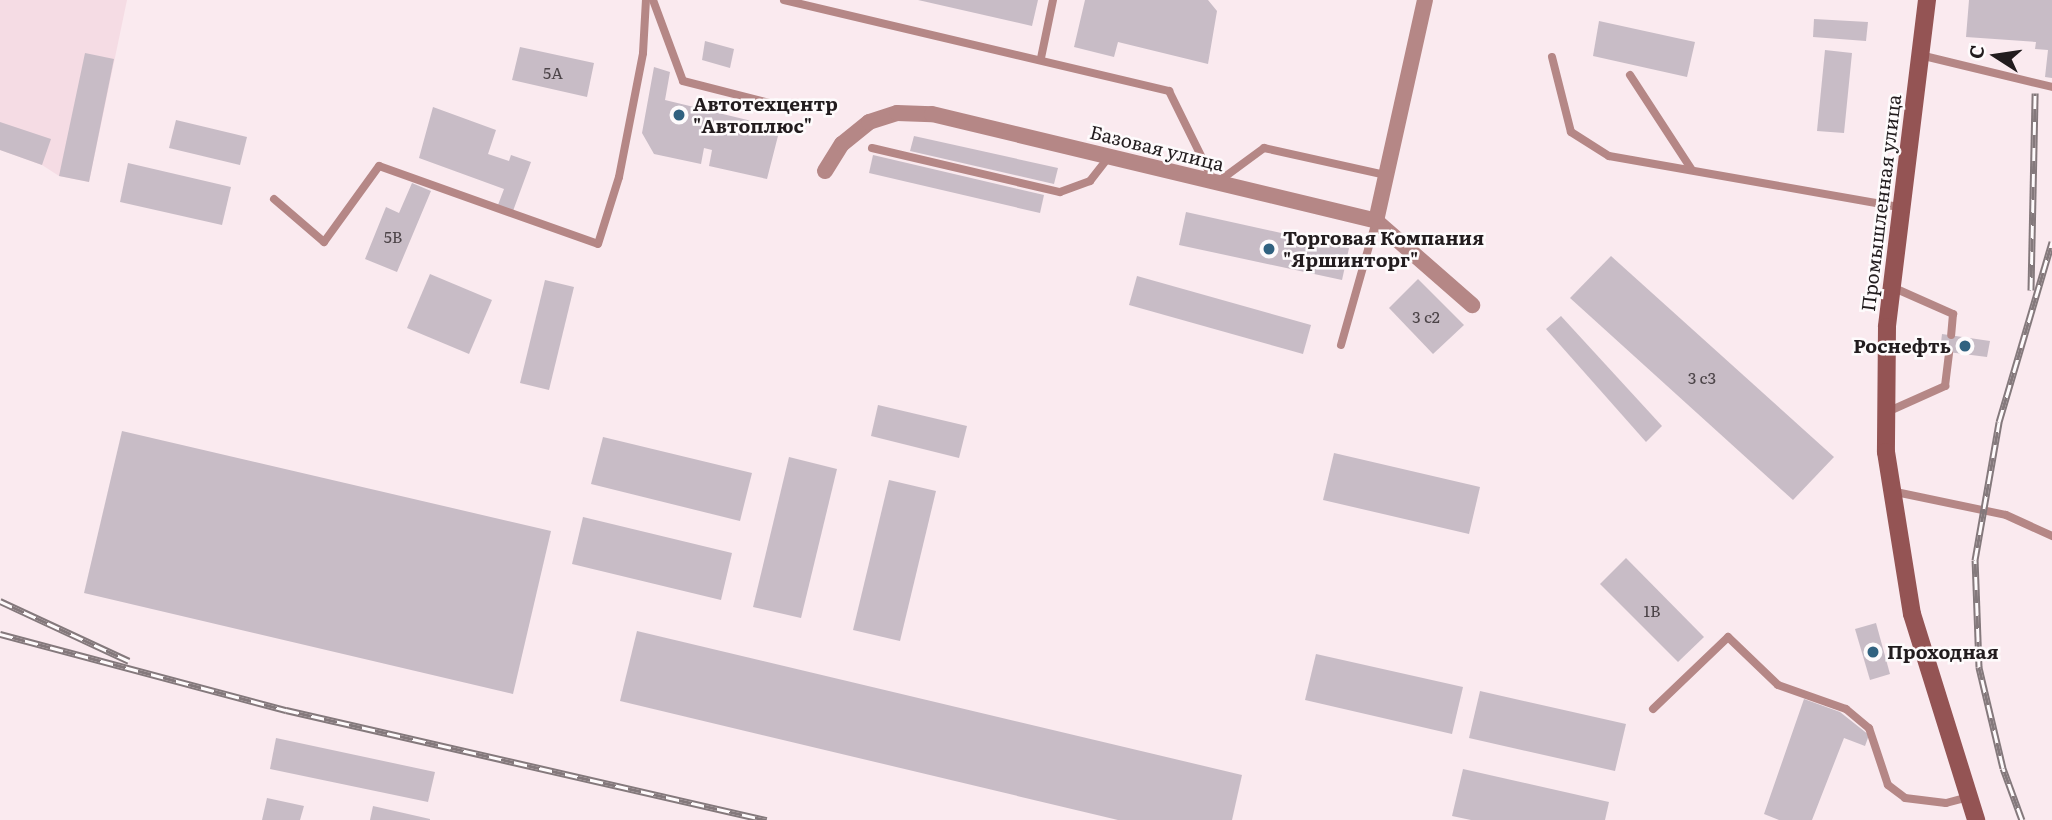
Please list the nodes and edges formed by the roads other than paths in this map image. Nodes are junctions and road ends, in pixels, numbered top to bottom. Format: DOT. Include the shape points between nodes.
graph roads {
  1 [pos="646,0"];
  2 [pos="653,0"];
  3 [pos="784,0"];
  4 [pos="1052,0"];
  5 [pos="1425,0"];
  6 [pos="1927,0"];
  7 [pos="1920,55"];
  8 [pos="1552,57"];
  9 [pos="1041,58"];
  10 [pos="1630,75"];
  11 [pos="2052,87"];
  12 [pos="773,104"];
  13 [pos="872,148"];
  14 [pos="1108,158"];
  15 [pos="825,170"];
  16 [pos="1692,170"];
  17 [pos="1386,175"];
  18 [pos="1215,184"];
  19 [pos="274,199"];
  20 [pos="1899,207"];
  21 [pos="1376,221"];
  22 [pos="1891,287"];
  23 [pos="1472,305"];
  24 [pos="1951,335"];
  25 [pos="1341,345"];
  26 [pos="1949,352"];
  27 [pos="1885,414"];
  28 [pos="1890,491"];
  29 [pos="2052,536"];
  30 [pos="1653,709"];
  31 [pos="1968,797"];
  32 [pos="1976,820"];
  1 -- 19 [label="lane" via="643,53 619,177 598,243 379,166 324,242"];
  2 -- 12 [label="lane" via="683,81"];
  3 -- 9 [label="lane"];
  4 -- 9 [label="lane"];
  5 -- 17 [label="street"];
  6 -- 7 [label="street, Промышленная улица"];
  7 -- 11 [label="lane"];
  7 -- 20 [label="street, Промышленная улица"];
  8 -- 16 [label="lane" via="1571,132 1609,156"];
  9 -- 18 [label="lane" via="1169,91"];
  10 -- 16 [label="lane"];
  13 -- 14 [label="lane" via="1060,192 1090,181"];
  14 -- 15 [label="street, Базовая улица" via="932,114 897,113 869,122 842,144"];
  14 -- 18 [label="street, Базовая улица"];
  16 -- 20 [label="lane"];
  17 -- 18 [label="lane" via="1264,148"];
  17 -- 21 [label="street"];
  18 -- 21 [label="street, Базовая улица"];
  20 -- 22 [label="street, Промышленная улица"];
  21 -- 23 [label="street, Базовая улица"];
  21 -- 25 [label="lane"];
  22 -- 24 [label="lane" via="1953,314"];
  22 -- 27 [label="street, Промышленная улица"];
  26 -- 27 [label="lane" via="1944,386"];
  27 -- 28 [label="street, Промышленная улица"];
  28 -- 29 [label="lane" via="2006,515"];
  28 -- 31 [label="street, Промышленная улица" via="1919,640"];
  30 -- 31 [label="lane" via="1728,637 1778,685 1846,709 1869,728 1888,785 1905,798 1946,803"];
  31 -- 32 [label="street, Промышленная улица"];
}
